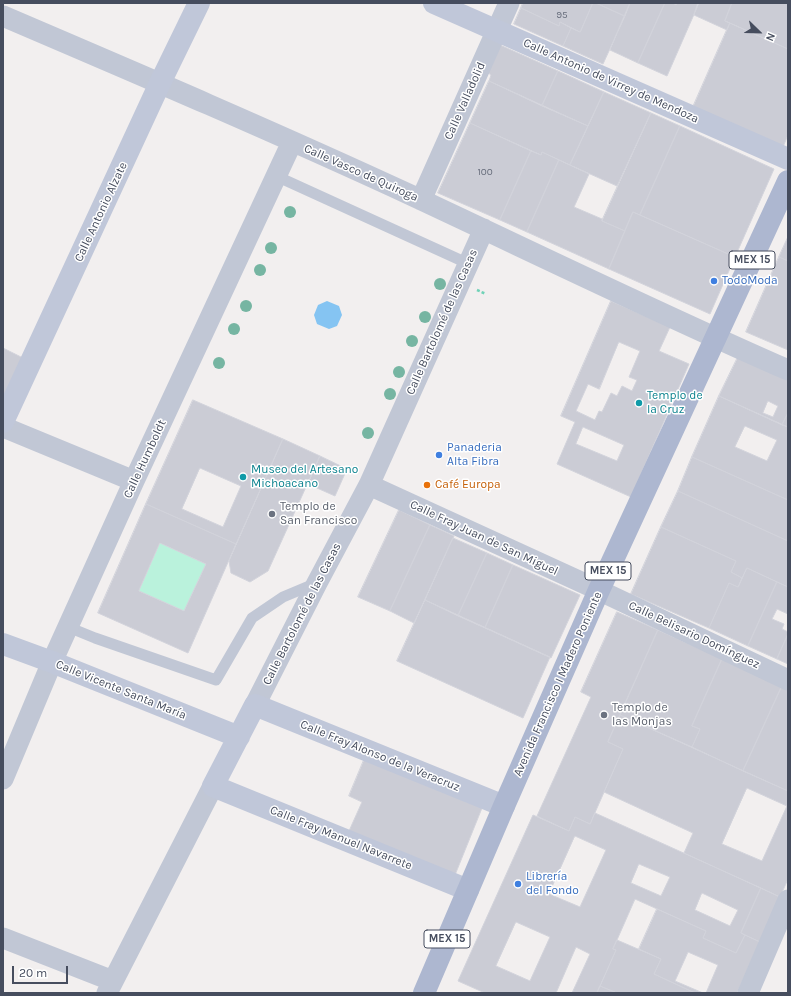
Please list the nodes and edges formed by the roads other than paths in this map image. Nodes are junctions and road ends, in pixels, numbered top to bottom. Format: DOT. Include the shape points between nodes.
graph roads {
  1 [pos="199,3"];
  2 [pos="434,3"];
  3 [pos="509,3"];
  4 [pos="3,16"];
  5 [pos="496,30"];
  6 [pos="160,83"];
  7 [pos="292,142"];
  8 [pos="788,159"];
  9 [pos="276,176"];
  10 [pos="788,181"];
  11 [pos="421,200"];
  12 [pos="484,229"];
  13 [pos="469,264"];
  14 [pos="716,338"];
  15 [pos="788,370"];
  16 [pos="3,422"];
  17 [pos="3,427"];
  18 [pos="134,481"];
  19 [pos="369,485"];
  20 [pos="317,583"];
  21 [pos="599,590"];
  22 [pos="68,627"];
  23 [pos="3,644"];
  24 [pos="52,662"];
  25 [pos="788,680"];
  26 [pos="255,705"];
  27 [pos="239,737"];
  28 [pos="3,779"];
  29 [pos="213,786"];
  30 [pos="504,806"];
  31 [pos="468,890"];
  32 [pos="788,900"];
  33 [pos="3,938"];
  34 [pos="110,987"];
  35 [pos="429,991"];
  36 [pos="748,993"];
  1 -- 6 [label="street, Calle Antonio Alzate"];
  2 -- 5 [label="street, Calle Antonio de Virrey de Mendoza"];
  3 -- 5 [label="street, Calle Valladolid"];
  4 -- 6 [label="street, Calle Vasco de Quiroga"];
  5 -- 8 [label="street, Calle Antonio de Virrey de Mendoza"];
  5 -- 11 [label="street, Calle Valladolid"];
  6 -- 7 [label="street, Calle Vasco de Quiroga"];
  6 -- 16 [label="street, Calle Antonio Alzate"];
  7 -- 9 [label="street, Calle Humboldt"];
  7 -- 11 [label="street, Calle Vasco de Quiroga"];
  9 -- 13 [label="lane"];
  9 -- 18 [label="street, Calle Humboldt"];
  10 -- 14 [label="main road, Avenida Francisco I Madero Poniente / MEX 15"];
  11 -- 12 [label="street, Calle Vasco de Quiroga"];
  12 -- 13 [label="street, Calle Bartolomé de las Casas"];
  12 -- 14 [label="street, Calle Vasco de Quiroga"];
  13 -- 19 [label="street, Calle Bartolomé de las Casas"];
  14 -- 15 [label="street, Calle Vasco de Quiroga"];
  14 -- 21 [label="main road, Avenida Francisco I Madero Poniente / MEX 15"];
  17 -- 18 [label="street"];
  18 -- 22 [label="street, Calle Humboldt"];
  19 -- 20 [label="street, Calle Bartolomé de las Casas"];
  19 -- 21 [label="street, Calle Fray Juan de San Miguel"];
  20 -- 22 [label="lane" via="283,597 252,618 216,680"];
  20 -- 26 [label="street, Calle Bartolomé de las Casas"];
  21 -- 25 [label="street, Calle Belisario Domínguez"];
  21 -- 30 [label="main road, Avenida Francisco I Madero Poniente / MEX 15"];
  22 -- 24 [label="street, Calle Humboldt"];
  23 -- 24 [label="street, Calle Vicente Santa María"];
  24 -- 27 [label="street, Calle Vicente Santa María"];
  24 -- 28 [label="street, Calle Humboldt"];
  26 -- 27 [label="street, Calle Bartolomé de las Casas"];
  26 -- 30 [label="street, Calle Fray Alonso de la Veracruz"];
  27 -- 29 [label="street, Calle Bartolomé de las Casas"];
  29 -- 31 [label="street, Calle Fray Manuel Navarrete"];
  29 -- 34 [label="street, Calle Bartolomé de las Casas"];
  30 -- 31 [label="main road, Avenida Francisco I Madero Poniente / MEX 15"];
  31 -- 35 [label="main road, Avenida Francisco I Madero Poniente / MEX 15"];
  32 -- 36 [label="street"];
  33 -- 34 [label="street"];
}
